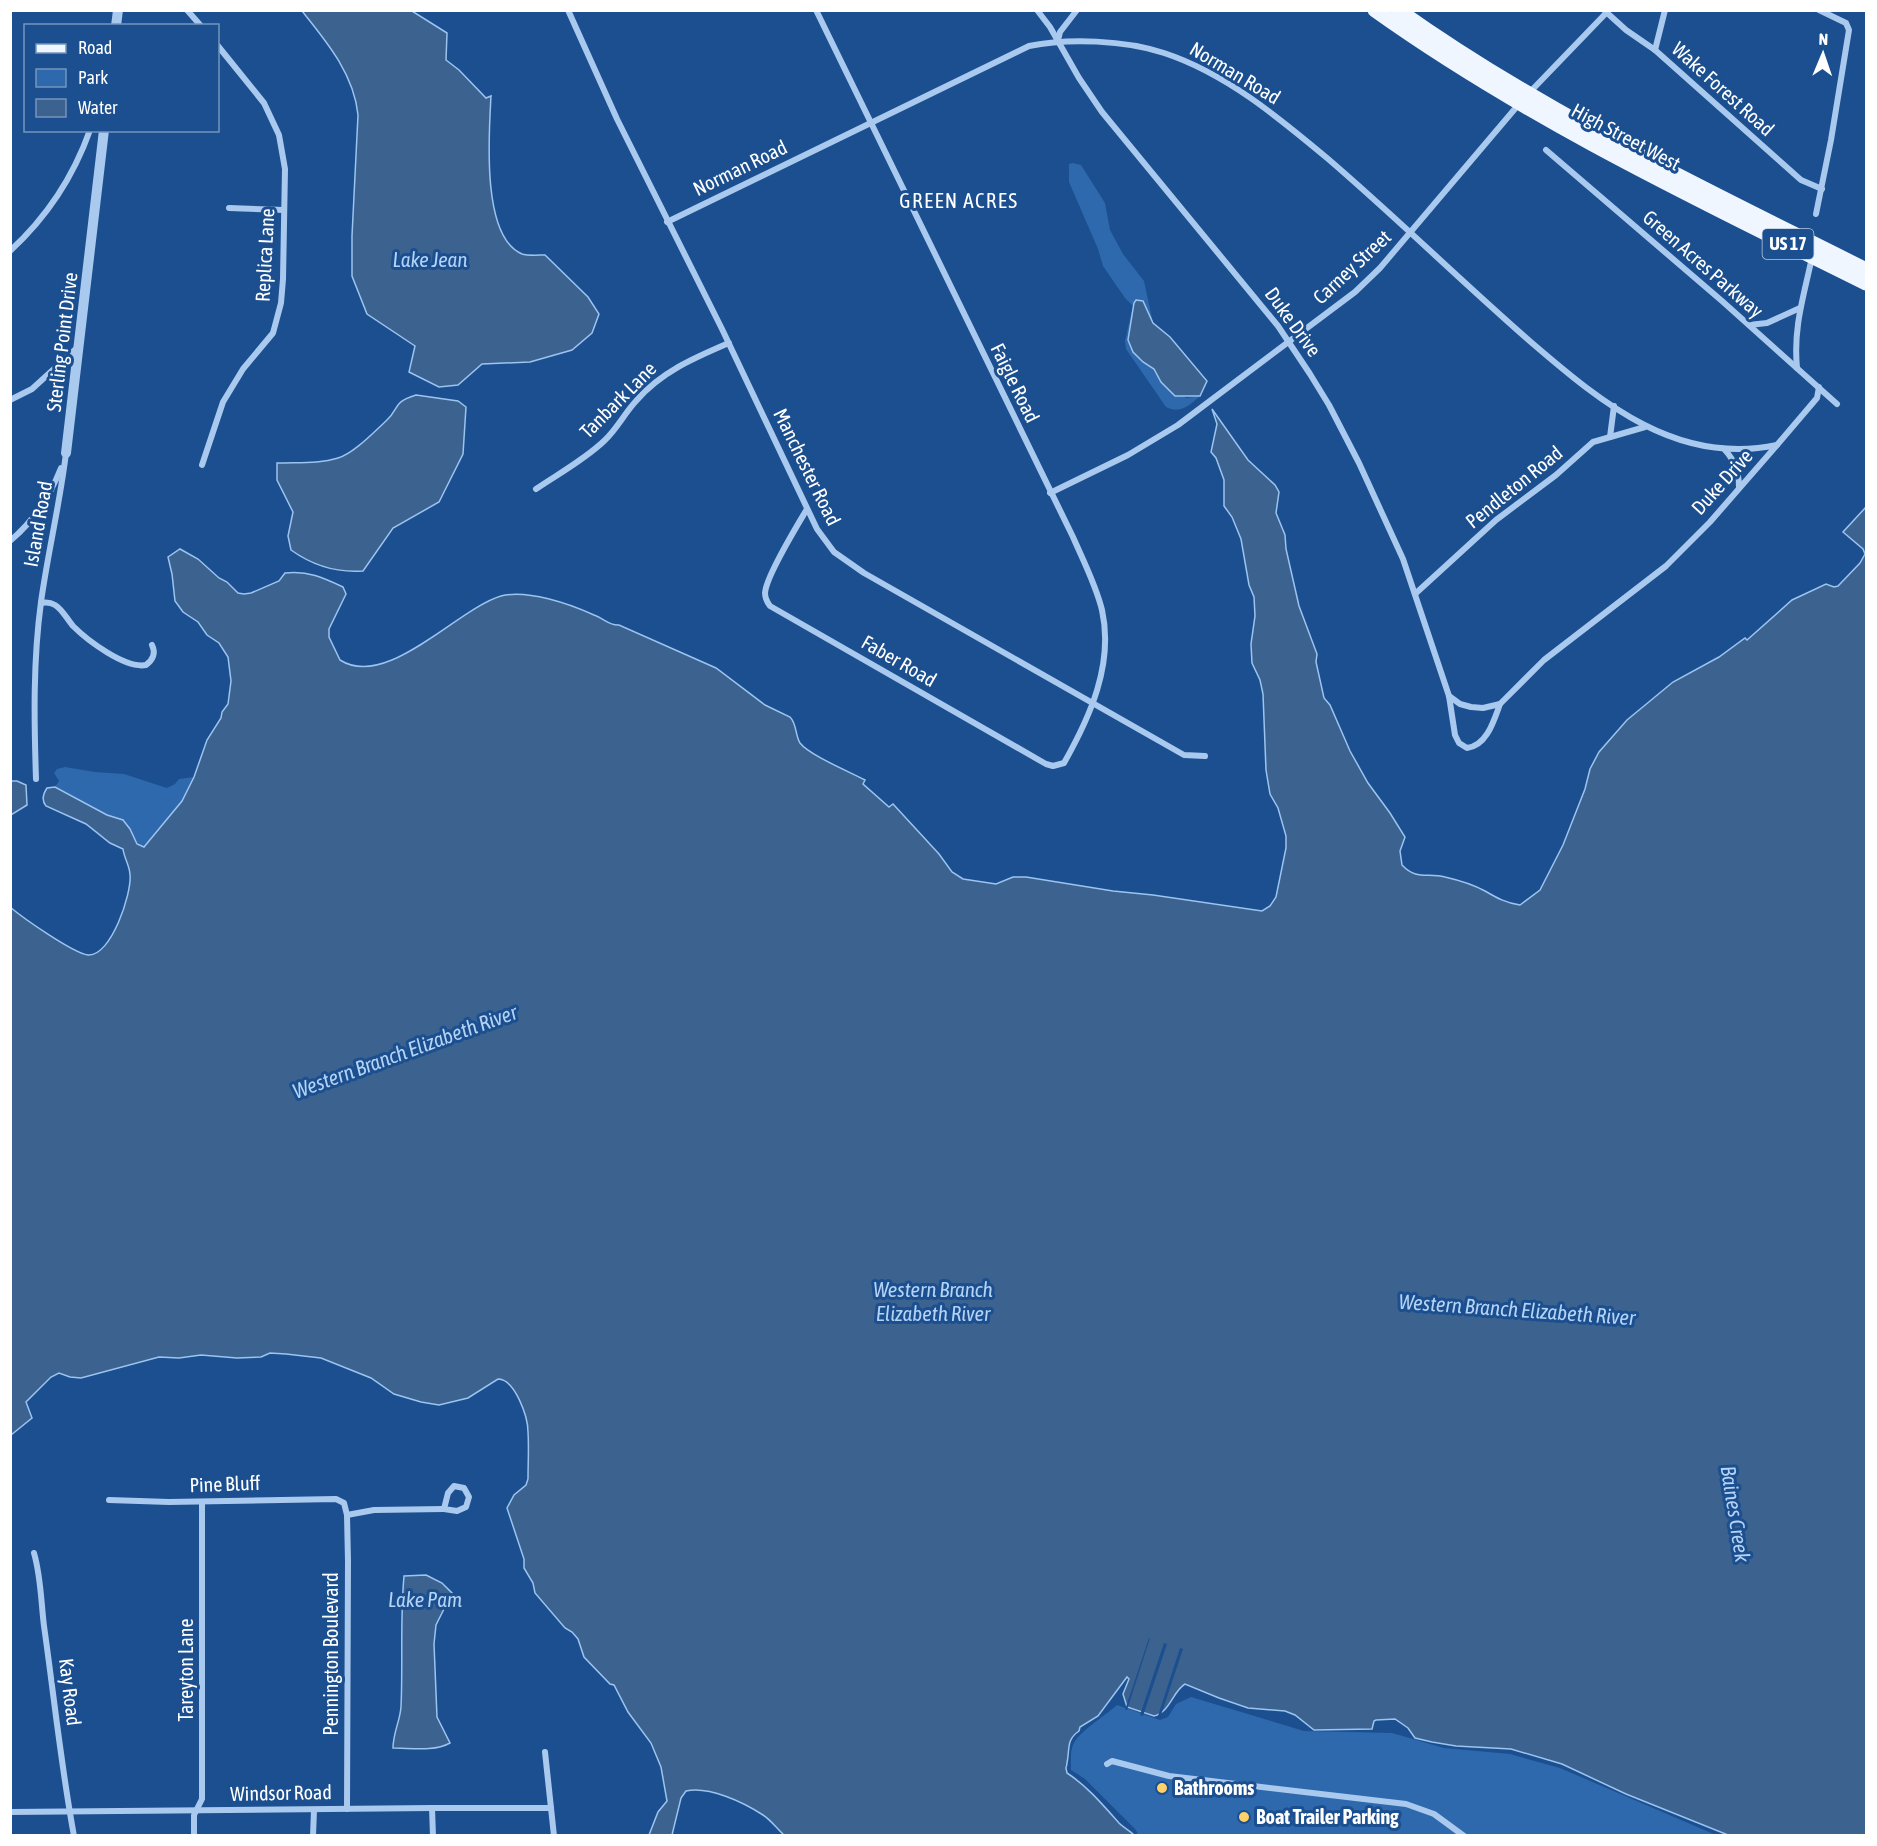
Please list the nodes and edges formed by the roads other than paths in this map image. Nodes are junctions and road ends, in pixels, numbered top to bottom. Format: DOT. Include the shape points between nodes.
graph roads {
  1 [pos="186,10"];
  2 [pos="568,10"];
  3 [pos="816,10"];
  4 [pos="1037,10"];
  5 [pos="1077,10"];
  6 [pos="1375,10"];
  7 [pos="1398,10"];
  8 [pos="1665,10"];
  9 [pos="1819,10"];
  10 [pos="1607,11"];
  11 [pos="199,24"];
  12 [pos="1058,41"];
  13 [pos="219,46"];
  14 [pos="1655,50"];
  15 [pos="1524,98"];
  16 [pos="870,124"];
  17 [pos="89,132"];
  18 [pos="104,132"];
  19 [pos="1546,150"];
  20 [pos="1821,189"];
  21 [pos="229,208"];
  22 [pos="284,210"];
  23 [pos="1816,214"];
  24 [pos="668,222"];
  25 [pos="1411,233"];
  26 [pos="10,252"];
  27 [pos="1812,256"];
  28 [pos="1866,270"];
  29 [pos="1866,283"];
  30 [pos="1800,308"];
  31 [pos="1749,325"];
  32 [pos="1289,341"];
  33 [pos="729,343"];
  34 [pos="80,346"];
  35 [pos="1797,369"];
  36 [pos="1819,387"];
  37 [pos="10,400"];
  38 [pos="1836,404"];
  39 [pos="1614,406"];
  40 [pos="1645,427"];
  41 [pos="1610,437"];
  42 [pos="1777,445"];
  43 [pos="1725,450"];
  44 [pos="66,453"];
  45 [pos="202,465"];
  46 [pos="1739,488"];
  47 [pos="536,489"];
  48 [pos="1050,493"];
  49 [pos="807,509"];
  50 [pos="10,541"];
  51 [pos="1415,594"];
  52 [pos="41,603"];
  53 [pos="152,645"];
  54 [pos="1449,696"];
  55 [pos="1093,704"];
  56 [pos="1500,704"];
  57 [pos="1205,756"];
  58 [pos="1046,764"];
  59 [pos="36,779"];
  60 [pos="109,1500"];
  61 [pos="342,1501"];
  62 [pos="202,1502"];
  63 [pos="444,1509"];
  64 [pos="347,1515"];
  65 [pos="34,1553"];
  66 [pos="544,1752"];
  67 [pos="1107,1764"];
  68 [pos="432,1808"];
  69 [pos="347,1809"];
  70 [pos="551,1809"];
  71 [pos="314,1810"];
  72 [pos="69,1811"];
  73 [pos="196,1811"];
  74 [pos="10,1812"];
  75 [pos="74,1836"];
  76 [pos="194,1836"];
  77 [pos="314,1836"];
  78 [pos="432,1836"];
  79 [pos="554,1836"];
  80 [pos="1464,1836"];
  1 -- 11 [label="street"];
  2 -- 24 [label="street, Manchester Road"];
  3 -- 16 [label="street, Faigle Road"];
  4 -- 12 [label="street, Duke Drive"];
  5 -- 12 [label="street"];
  6 -- 15 [label="main road, High Street West / US 17"];
  7 -- 15 [label="main road, High Street West / US 17"];
  8 -- 14 [label="street"];
  9 -- 20 [label="street" via="1846,22 1849,30"];
  10 -- 14 [label="street, Wake Forest Road"];
  10 -- 15 [label="street, Carney Street"];
  12 -- 16 [label="street, Norman Road" via="1014,51"];
  12 -- 25 [label="street, Norman Road" via="1146,47 1206,71 1282,120"];
  12 -- 32 [label="street, Duke Drive" via="1120,136"];
  13 -- 22 [label="street, Replica Lane" via="272,118 283,152"];
  14 -- 20 [label="street, Wake Forest Road" via="1801,180"];
  15 -- 25 [label="street, Carney Street"];
  15 -- 27 [label="main road, High Street West / US 17" via="1607,152"];
  15 -- 28 [label="main road, High Street West / US 17"];
  16 -- 24 [label="street, Norman Road"];
  16 -- 48 [label="street, Faigle Road"];
  17 -- 26 [label="street" via="72,175 42,219"];
  18 -- 34 [label="street, Sterling Point Drive"];
  19 -- 31 [label="street, Green Acres Parkway"];
  20 -- 23 [label="street"];
  21 -- 22 [label="street"];
  22 -- 45 [label="street, Replica Lane" via="278,320 273,333 223,402"];
  24 -- 33 [label="street, Manchester Road"];
  25 -- 32 [label="street, Carney Street" via="1355,292"];
  25 -- 39 [label="street, Norman Road" via="1555,364"];
  27 -- 29 [label="main road, High Street West / US 17"];
  27 -- 30 [label="street"];
  30 -- 31 [label="street" via="1767,323"];
  30 -- 35 [label="street" via="1795,345"];
  31 -- 35 [label="street, Green Acres Parkway"];
  32 -- 48 [label="street, Carney Street" via="1156,439"];
  32 -- 51 [label="street, Duke Drive" via="1359,463"];
  33 -- 47 [label="street, Tanbark Lane" via="659,379 605,441"];
  33 -- 49 [label="street, Manchester Road"];
  34 -- 37 [label="street" via="32,389"];
  34 -- 44 [label="street, Sterling Point Drive"];
  35 -- 36 [label="street, Green Acres Parkway"];
  36 -- 38 [label="street, Green Acres Parkway"];
  36 -- 42 [label="street, Duke Drive" via="1817,398"];
  39 -- 40 [label="street, Norman Road"];
  39 -- 41 [label="street"];
  40 -- 41 [label="street, Pendleton Road"];
  40 -- 43 [label="street, Norman Road" via="1689,443"];
  41 -- 51 [label="street, Pendleton Road" via="1593,442 1497,520"];
  42 -- 43 [label="street, Norman Road"];
  42 -- 46 [label="street, Duke Drive"];
  43 -- 46 [label="street" via="1738,471"];
  44 -- 50 [label="street, Sterling Point Drive" via="48,498"];
  44 -- 52 [label="street, Island Road"];
  46 -- 56 [label="street, Duke Drive" via="1665,566 1544,660"];
  48 -- 55 [label="street, Faigle Road" via="1091,581 1104,622 1103,660"];
  49 -- 55 [label="street, Manchester Road" via="825,542 843,560"];
  49 -- 58 [label="street, Faber Road" via="765,590 772,607"];
  51 -- 54 [label="street, Duke Drive"];
  52 -- 53 [label="street" via="57,606 80,632 136,665 152,660"];
  52 -- 59 [label="street, Island Road" via="33,699"];
  54 -- 56 [label="street" via="1471,707"];
  54 -- 56 [label="street, Duke Drive" via="1455,735 1467,748 1479,744"];
  55 -- 57 [label="street, Manchester Road" via="1184,755"];
  55 -- 58 [label="street, Faigle Road" via="1064,763"];
  60 -- 62 [label="street, Pine Bluff"];
  61 -- 62 [label="street, Pine Bluff"];
  61 -- 64 [label="street, Pennington Boulevard"];
  62 -- 73 [label="street, Tareyton Lane" via="202,1791"];
  63 -- 63 [label="street" via="462,1510 468,1502 467,1492 459,1486 450,1489"];
  63 -- 64 [label="street" via="374,1510"];
  64 -- 69 [label="street, Pennington Boulevard"];
  65 -- 72 [label="street, Kay Road"];
  66 -- 70 [label="street"];
  67 -- 80 [label="street" via="1112,1761 1169,1776 1406,1804 1434,1814"];
  68 -- 69 [label="street, Windsor Road"];
  68 -- 70 [label="street, Windsor Road"];
  68 -- 78 [label="street"];
  69 -- 71 [label="street, Windsor Road"];
  70 -- 79 [label="street"];
  71 -- 73 [label="street, Windsor Road"];
  71 -- 77 [label="street"];
  72 -- 73 [label="street, Windsor Road"];
  72 -- 74 [label="street, Windsor Road"];
  72 -- 75 [label="street, Kay Road"];
  73 -- 76 [label="street, Tareyton Lane"];
}
